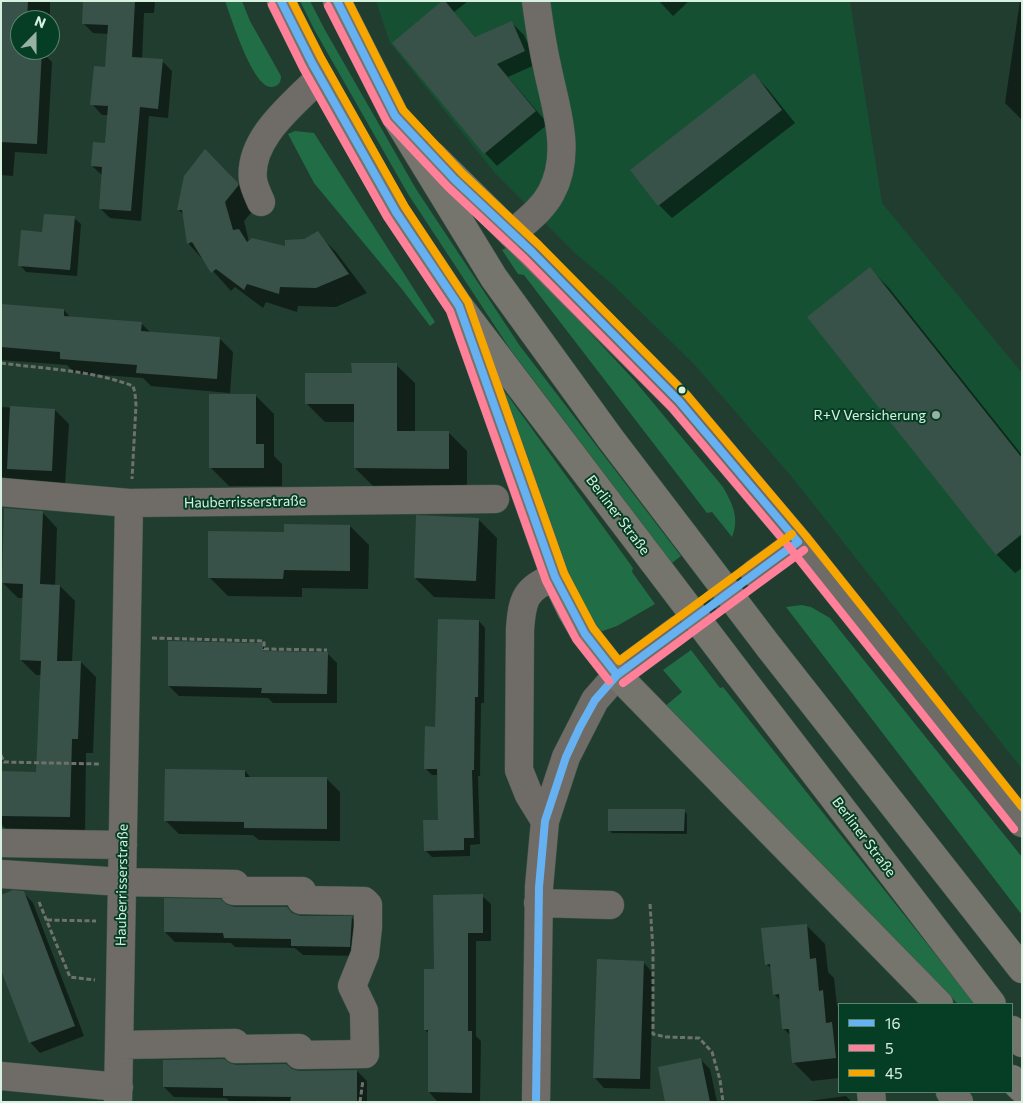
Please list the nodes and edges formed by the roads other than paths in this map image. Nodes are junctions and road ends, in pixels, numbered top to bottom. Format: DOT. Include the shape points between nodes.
graph roads {
  1 [pos="281,1"];
  2 [pos="337,1"];
  3 [pos="536,1"];
  4 [pos="320,77"];
  5 [pos="395,116"];
  6 [pos="261,202"];
  7 [pos="512,234"];
  8 [pos="459,306"];
  9 [pos="1,492"];
  10 [pos="495,499"];
  11 [pos="129,503"];
  12 [pos="798,542"];
  13 [pos="755,573"];
  14 [pos="555,577"];
  15 [pos="679,630"];
  16 [pos="617,675"];
  17 [pos="545,821"];
  18 [pos="1022,823"];
  19 [pos="1,843"];
  20 [pos="123,845"];
  21 [pos="1,874"];
  22 [pos="122,882"];
  23 [pos="538,904"];
  24 [pos="610,905"];
  25 [pos="1022,969"];
  26 [pos="938,1003"];
  27 [pos="991,1003"];
  28 [pos="1013,1031"];
  29 [pos="1022,1043"];
  30 [pos="119,1045"];
  31 [pos="1,1076"];
  32 [pos="1013,1080"];
  33 [pos="1022,1089"];
  34 [pos="119,1094"];
  35 [pos="536,1102"];
  1 -- 4 [label="main road, Berliner Straße"];
  2 -- 5 [label="main road"];
  3 -- 7 [label="street" via="562,138 561,165 543,207"];
  4 -- 6 [label="street" via="261,141 254,157 253,181"];
  4 -- 8 [label="main road, Berliner Straße" via="396,212"];
  5 -- 7 [label="main road"];
  5 -- 25 [label="main road, bridge" via="494,278 610,438"];
  7 -- 12 [label="street" via="678,400"];
  8 -- 14 [label="main road"];
  8 -- 27 [label="main road, Berliner Straße, bridge"];
  9 -- 11 [label="street"];
  10 -- 11 [label="street, Hauberrisserstraße"];
  11 -- 20 [label="street, Hauberrisserstraße"];
  12 -- 13 [label="street"];
  12 -- 18 [label="street"];
  14 -- 16 [label="main road" via="585,634"];
  14 -- 17 [label="street" via="542,581 525,598 520,630 519,770"];
  15 -- 16 [label="street"];
  16 -- 17 [label="street" via="595,700 580,727"];
  16 -- 26 [label="main road"];
  17 -- 23 [label="street"];
  19 -- 20 [label="street"];
  20 -- 22 [label="street, Hauberrisserstraße"];
  21 -- 22 [label="street"];
  22 -- 30 [label="street, Hauberrisserstraße"];
  22 -- 30 [label="street" via="235,884 234,891 302,892 301,900 364,901 368,905 365,954 352,986 364,1011 366,1054 299,1055 299,1048 236,1049 235,1043"];
  23 -- 24 [label="street"];
  23 -- 35 [label="street"];
  28 -- 29 [label="main road"];
  30 -- 34 [label="street, Hauberrisserstraße"];
  31 -- 34 [label="street"];
  32 -- 33 [label="main road"];
}
